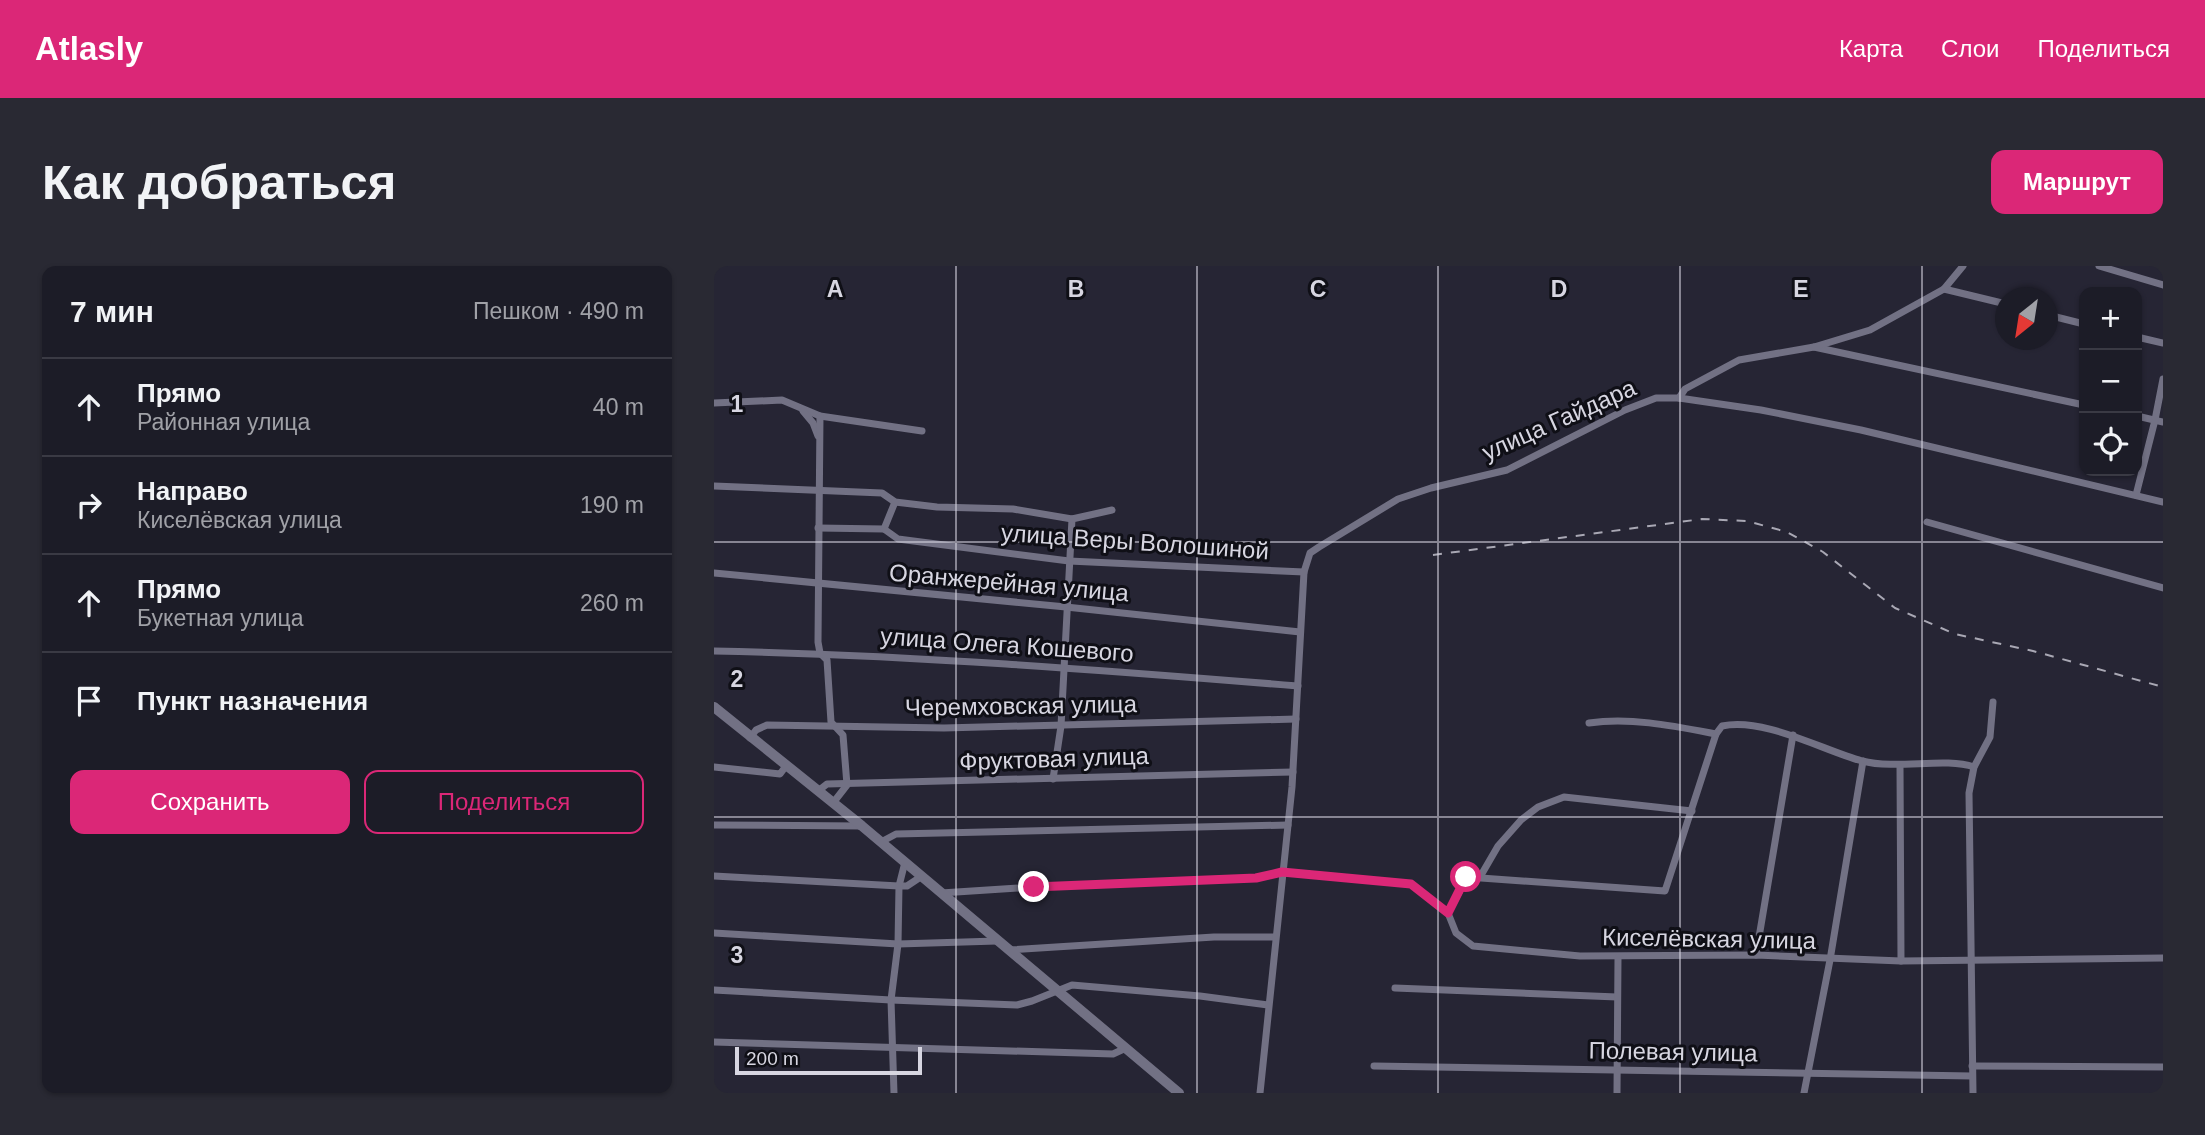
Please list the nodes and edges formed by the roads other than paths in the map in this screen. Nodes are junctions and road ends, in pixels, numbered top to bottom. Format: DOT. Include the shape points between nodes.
graph roads {
  1 [pos="1963,266"];
  2 [pos="2099,266"];
  3 [pos="2163,285"];
  4 [pos="1944,289"];
  5 [pos="1995,301"];
  6 [pos="2058,318"];
  7 [pos="2079,323"];
  8 [pos="2142,338"];
  9 [pos="2163,343"];
  10 [pos="1814,347"];
  11 [pos="2163,379"];
  12 [pos="1679,398"];
  13 [pos="714,403"];
  14 [pos="794,404"];
  15 [pos="2079,404"];
  16 [pos="820,416"];
  17 [pos="2159,421"];
  18 [pos="922,431"];
  19 [pos="819,440"];
  20 [pos="714,486"];
  21 [pos="818,489"];
  22 [pos="2136,495"];
  23 [pos="895,502"];
  24 [pos="2163,502"];
  25 [pos="1112,510"];
  26 [pos="1072,519"];
  27 [pos="1927,522"];
  28 [pos="818,528"];
  29 [pos="884,529"];
  30 [pos="1069,561"];
  31 [pos="1304,572"];
  32 [pos="714,573"];
  33 [pos="817,584"];
  34 [pos="2163,588"];
  35 [pos="1066,607"];
  36 [pos="1300,632"];
  37 [pos="714,651"];
  38 [pos="820,653"];
  39 [pos="1065,667"];
  40 [pos="1298,686"];
  41 [pos="1993,702"];
  42 [pos="714,707"];
  43 [pos="1296,719"];
  44 [pos="1589,723"];
  45 [pos="1061,726"];
  46 [pos="835,727"];
  47 [pos="1716,734"];
  48 [pos="1793,735"];
  49 [pos="750,738"];
  50 [pos="1863,761"];
  51 [pos="786,766"];
  52 [pos="1900,766"];
  53 [pos="714,767"];
  54 [pos="1974,767"];
  55 [pos="1293,772"];
  56 [pos="1053,779"];
  57 [pos="847,785"];
  58 [pos="818,791"];
  59 [pos="833,803"];
  60 [pos="1692,811"];
  61 [pos="714,825"];
  62 [pos="1288,825"];
  63 [pos="862,826"];
  64 [pos="881,842"];
  65 [pos="905,862"];
  66 [pos="1282,872"];
  67 [pos="714,876"];
  68 [pos="922,876"];
  69 [pos="1479,877"];
  70 [pos="899,886"];
  71 [pos="941,893"];
  72 [pos="1448,913"];
  73 [pos="714,933"];
  74 [pos="1275,937"];
  75 [pos="997,941"];
  76 [pos="898,944"];
  77 [pos="1008,950"];
  78 [pos="1756,955"];
  79 [pos="1618,958"];
  80 [pos="2163,958"];
  81 [pos="1830,960"];
  82 [pos="1970,960"];
  83 [pos="1901,961"];
  84 [pos="1395,988"];
  85 [pos="714,990"];
  86 [pos="1055,990"];
  87 [pos="1617,997"];
  88 [pos="891,1000"];
  89 [pos="1268,1004"];
  90 [pos="714,1042"];
  91 [pos="1126,1048"];
  92 [pos="892,1049"];
  93 [pos="1374,1066"];
  94 [pos="1972,1066"];
  95 [pos="2163,1067"];
  96 [pos="1617,1070"];
  97 [pos="1807,1073"];
  98 [pos="1972,1076"];
  99 [pos="894,1093"];
  100 [pos="1179,1093"];
  101 [pos="1260,1093"];
  102 [pos="1617,1093"];
  103 [pos="1804,1093"];
  104 [pos="1973,1093"];
  1 -- 4 [label="street"];
  2 -- 3 [label="street"];
  4 -- 5 [label="street"];
  4 -- 10 [label="street" via="1870,330"];
  6 -- 7 [label="street"];
  8 -- 9 [label="street"];
  10 -- 12 [label="street" via="1739,360 1685,389"];
  10 -- 15 [label="street"];
  11 -- 17 [label="street"];
  12 -- 22 [label="street, улица Гайдара" via="1848,427"];
  12 -- 31 [label="street, улица Гайдара" via="1656,398 1636,405 1507,470 1398,499 1310,553"];
  13 -- 14 [label="street" via="782,400"];
  14 -- 16 [label="street"];
  14 -- 19 [label="street" via="813,423"];
  16 -- 18 [label="street"];
  16 -- 19 [label="street"];
  17 -- 22 [label="street"];
  19 -- 21 [label="street"];
  20 -- 21 [label="street, улица Веры Волошиной"];
  21 -- 23 [label="street, улица Веры Волошиной" via="882,493"];
  21 -- 28 [label="street"];
  22 -- 24 [label="street, улица Гайдара"];
  23 -- 26 [label="street, улица Веры Волошиной" via="1013,509"];
  23 -- 29 [label="street"];
  25 -- 26 [label="street"];
  26 -- 30 [label="street"];
  27 -- 34 [label="street"];
  28 -- 29 [label="street"];
  28 -- 33 [label="street"];
  29 -- 30 [label="street, улица Веры Волошиной" via="898,539"];
  30 -- 31 [label="street, улица Веры Волошиной"];
  30 -- 35 [label="street"];
  31 -- 36 [label="street"];
  32 -- 33 [label="street, Оранжерейная улица"];
  33 -- 35 [label="street, Оранжерейная улица"];
  33 -- 38 [label="street"];
  35 -- 36 [label="street, Оранжерейная улица"];
  35 -- 39 [label="street"];
  36 -- 40 [label="street"];
  37 -- 38 [label="street, улица Олега Кошевого"];
  38 -- 39 [label="street, улица Олега Кошевого"];
  38 -- 46 [label="street" via="827,660"];
  39 -- 40 [label="street, улица Олега Кошевого"];
  39 -- 45 [label="street"];
  40 -- 43 [label="street"];
  41 -- 54 [label="street" via="1990,737"];
  42 -- 49 [label="main road"];
  43 -- 45 [label="street, Черемховская улица"];
  43 -- 55 [label="street"];
  44 -- 47 [label="street" via="1628,722"];
  45 -- 46 [label="street, Черемховская улица"];
  45 -- 56 [label="street"];
  46 -- 49 [label="street, Черемховская улица" via="767,725"];
  46 -- 57 [label="street" via="843,736"];
  47 -- 48 [label="street" via="1735,723"];
  47 -- 60 [label="street"];
  48 -- 50 [label="street"];
  48 -- 78 [label="street"];
  49 -- 51 [label="main road"];
  50 -- 52 [label="street"];
  50 -- 81 [label="street"];
  51 -- 53 [label="street" via="780,774"];
  51 -- 58 [label="main road"];
  52 -- 54 [label="street"];
  52 -- 83 [label="street"];
  54 -- 82 [label="street" via="1969,793"];
  55 -- 56 [label="street, Фруктовая улица"];
  55 -- 62 [label="street"];
  56 -- 57 [label="street, Фруктовая улица"];
  57 -- 58 [label="street, Фруктовая улица" via="827,784"];
  57 -- 59 [label="street"];
  58 -- 59 [label="main road"];
  59 -- 63 [label="main road"];
  60 -- 69 [label="street" via="1564,797 1521,820"];
  60 -- 69 [label="street" via="1665,891"];
  61 -- 63 [label="street"];
  62 -- 64 [label="street" via="897,834"];
  62 -- 66 [label="street"];
  63 -- 64 [label="main road"];
  64 -- 65 [label="main road"];
  65 -- 68 [label="main road"];
  65 -- 70 [label="street"];
  66 -- 71 [label="street, Киселёвская улица" via="1256,878"];
  66 -- 72 [label="street, Киселёвская улица" via="1411,884"];
  66 -- 74 [label="street"];
  67 -- 70 [label="street"];
  68 -- 70 [label="street"];
  68 -- 71 [label="main road"];
  69 -- 72 [label="street" via="1466,877"];
  70 -- 76 [label="street"];
  71 -- 75 [label="main road"];
  72 -- 79 [label="street, Киселёвская улица" via="1455,933 1473,946"];
  73 -- 76 [label="street"];
  74 -- 77 [label="street"];
  74 -- 89 [label="street"];
  75 -- 76 [label="street"];
  75 -- 77 [label="main road"];
  76 -- 88 [label="street"];
  77 -- 86 [label="main road"];
  78 -- 79 [label="street, Киселёвская улица"];
  78 -- 81 [label="street, Киселёвская улица"];
  79 -- 87 [label="street"];
  80 -- 82 [label="street, Киселёвская улица"];
  81 -- 83 [label="street, Киселёвская улица"];
  81 -- 97 [label="street"];
  82 -- 83 [label="street, Киселёвская улица"];
  82 -- 94 [label="street"];
  84 -- 87 [label="street"];
  85 -- 88 [label="street"];
  86 -- 88 [label="street" via="1017,1004"];
  86 -- 89 [label="street" via="1072,985"];
  86 -- 91 [label="main road"];
  87 -- 96 [label="street"];
  88 -- 92 [label="street"];
  89 -- 101 [label="street"];
  90 -- 92 [label="street"];
  91 -- 92 [label="street" via="1113,1054"];
  91 -- 100 [label="main road"];
  92 -- 99 [label="street"];
  93 -- 96 [label="street, Полевая улица"];
  94 -- 95 [label="street"];
  94 -- 98 [label="street"];
  96 -- 97 [label="street, Полевая улица"];
  96 -- 102 [label="street"];
  97 -- 98 [label="street, Полевая улица"];
  97 -- 103 [label="street"];
  98 -- 104 [label="street"];
}
